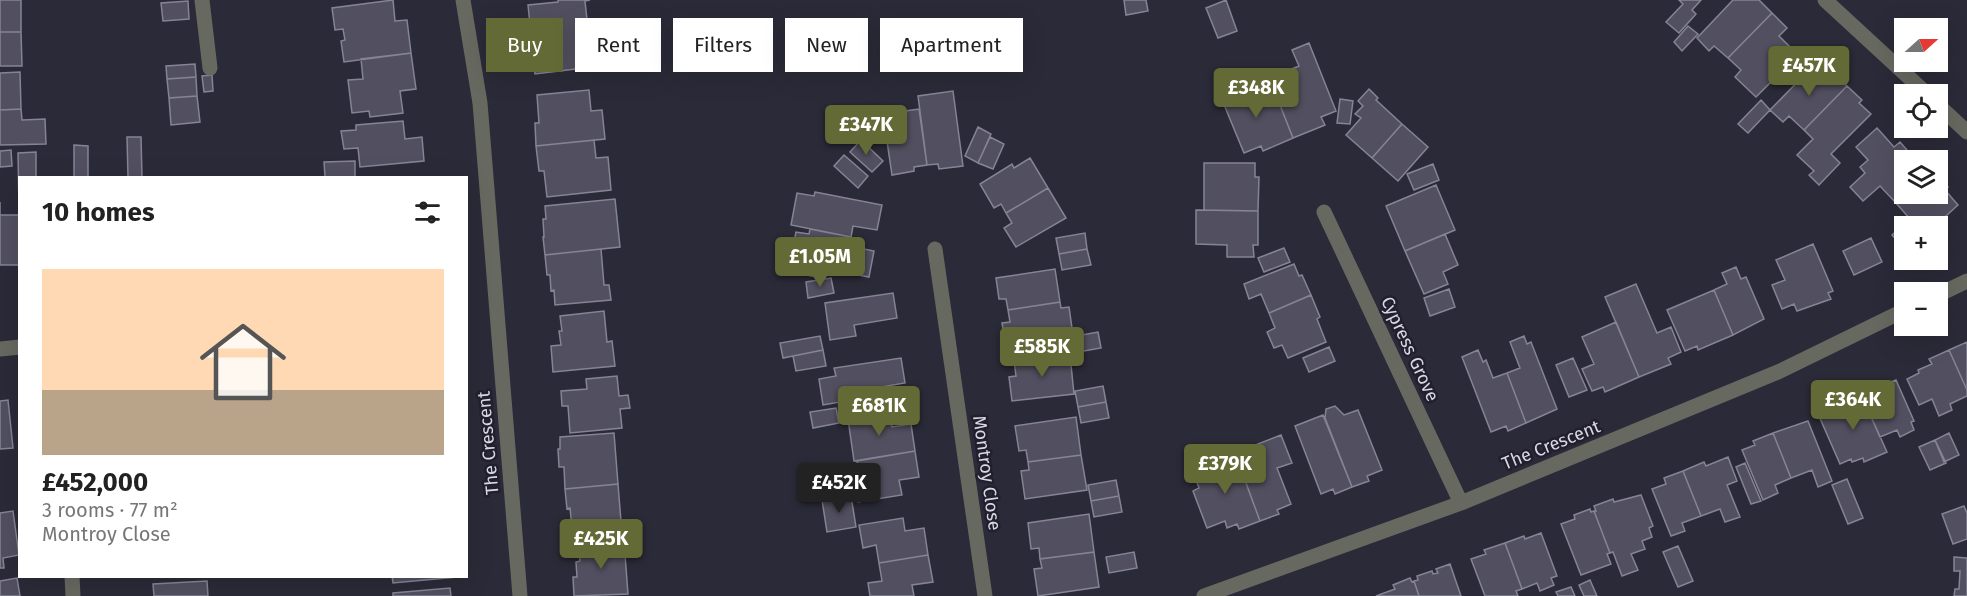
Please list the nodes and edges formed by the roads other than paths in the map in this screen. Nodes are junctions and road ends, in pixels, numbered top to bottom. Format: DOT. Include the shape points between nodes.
graph roads {
  1 [pos="201,0"];
  2 [pos="463,0"];
  3 [pos="1825,0"];
  4 [pos="210,68"];
  5 [pos="1916,84"];
  6 [pos="1948,114"];
  7 [pos="1967,132"];
  8 [pos="1324,212"];
  9 [pos="935,249"];
  10 [pos="1967,280"];
  11 [pos="1948,290"];
  12 [pos="1894,315"];
  13 [pos="18,347"];
  14 [pos="0,349"];
  15 [pos="1461,503"];
  16 [pos="72,578"];
  17 [pos="73,596"];
  18 [pos="520,596"];
  19 [pos="985,596"];
  20 [pos="1204,596"];
  1 -- 4 [label="street"];
  2 -- 18 [label="street, The Crescent" via="480,103"];
  3 -- 5 [label="street"];
  6 -- 7 [label="street"];
  8 -- 15 [label="street, Cypress Grove"];
  9 -- 19 [label="street, Montroy Close"];
  10 -- 11 [label="street"];
  12 -- 15 [label="street, The Crescent" via="1778,372"];
  13 -- 14 [label="street"];
  15 -- 20 [label="street, The Crescent"];
  16 -- 17 [label="street"];
}
